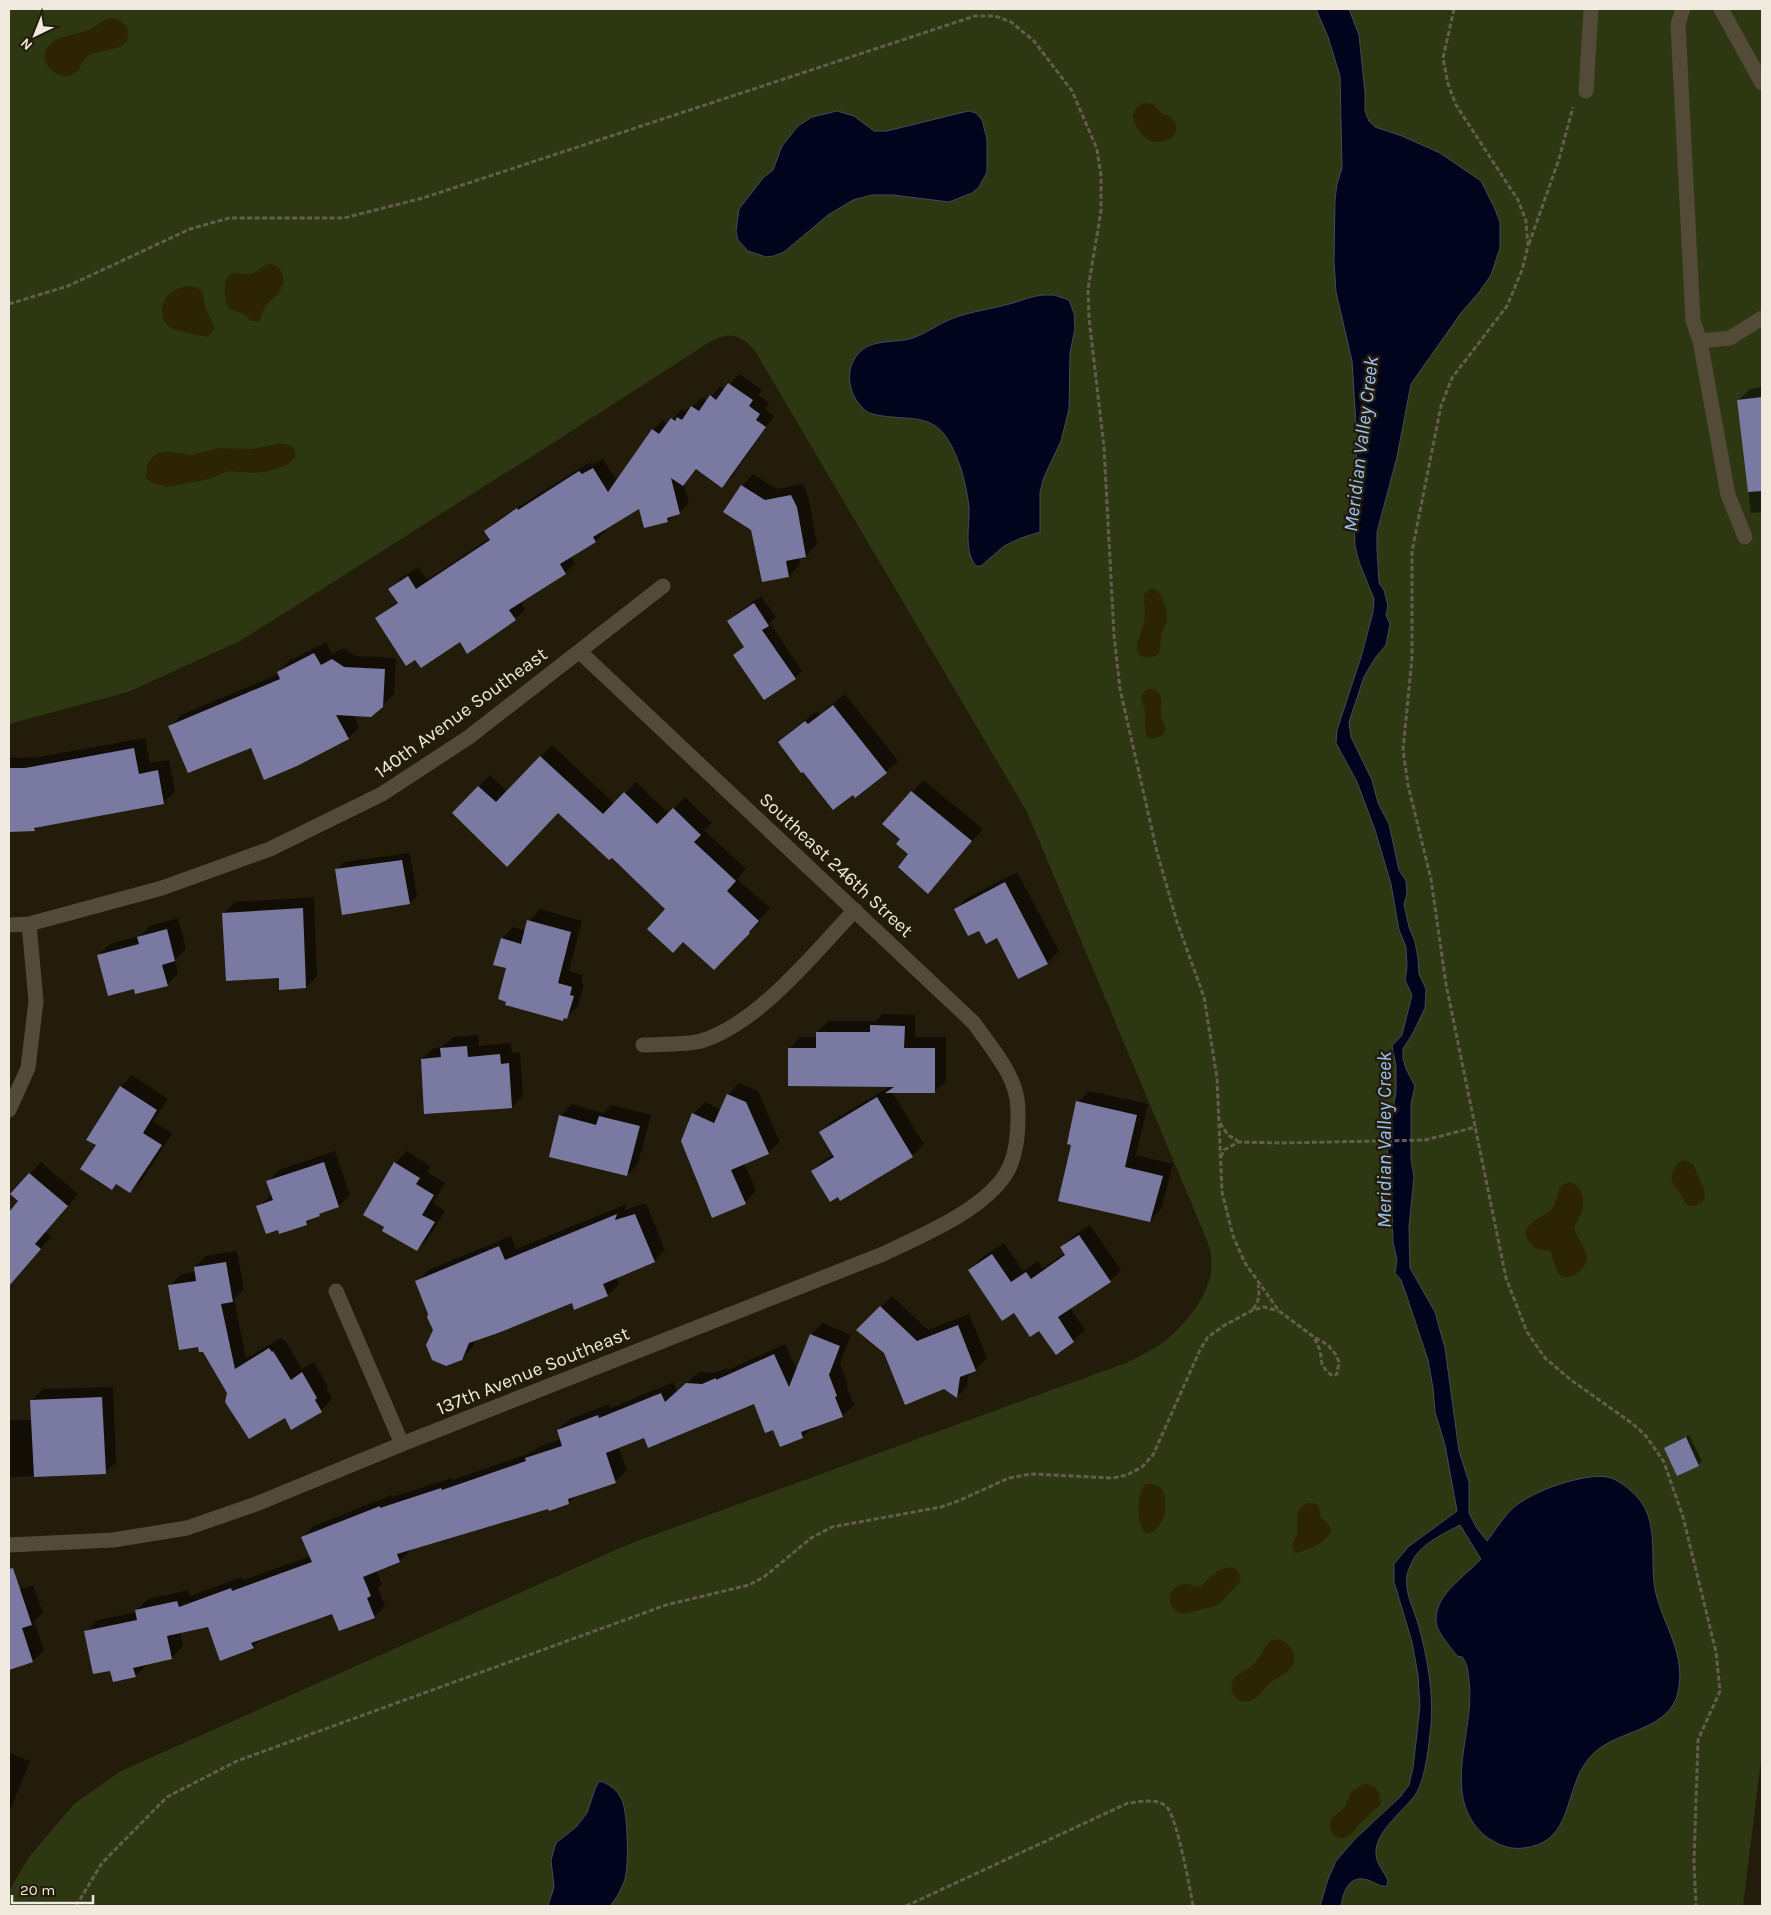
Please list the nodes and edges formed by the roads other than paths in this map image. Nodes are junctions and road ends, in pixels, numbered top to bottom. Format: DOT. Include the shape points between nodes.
graph roads {
  1 [pos="1591,9"];
  2 [pos="1683,9"];
  3 [pos="1721,9"];
  4 [pos="1762,83"];
  5 [pos="1586,91"];
  6 [pos="1762,318"];
  7 [pos="1700,341"];
  8 [pos="1745,537"];
  9 [pos="662,586"];
  10 [pos="580,652"];
  11 [pos="855,910"];
  12 [pos="29,924"];
  13 [pos="9,925"];
  14 [pos="643,1045"];
  15 [pos="9,1110"];
  16 [pos="1018,1134"];
  17 [pos="336,1292"];
  18 [pos="402,1444"];
  19 [pos="9,1545"];
  1 -- 5 [label="street"];
  2 -- 7 [label="street" via="1678,24 1693,321"];
  3 -- 4 [label="street"];
  6 -- 7 [label="street" via="1730,338"];
  7 -- 8 [label="street" via="1728,495"];
  9 -- 10 [label="street, 140th Avenue Southeast"];
  10 -- 11 [label="street, Southeast 246th Street"];
  10 -- 12 [label="street, 140th Avenue Southeast" via="469,737 382,794 270,849 162,888"];
  11 -- 14 [label="street" via="779,990 734,1027 700,1041"];
  11 -- 16 [label="street, Southeast 246th Street" via="974,1023 1006,1069 1017,1098"];
  12 -- 13 [label="street, 140th Avenue Southeast"];
  12 -- 15 [label="street" via="36,1001 28,1068"];
  16 -- 18 [label="street, 137th Avenue Southeast" via="1010,1167 994,1188 963,1213 928,1232 883,1254"];
  17 -- 18 [label="street"];
  18 -- 19 [label="street, 137th Avenue Southeast" via="256,1504 187,1528 113,1540"];
}
